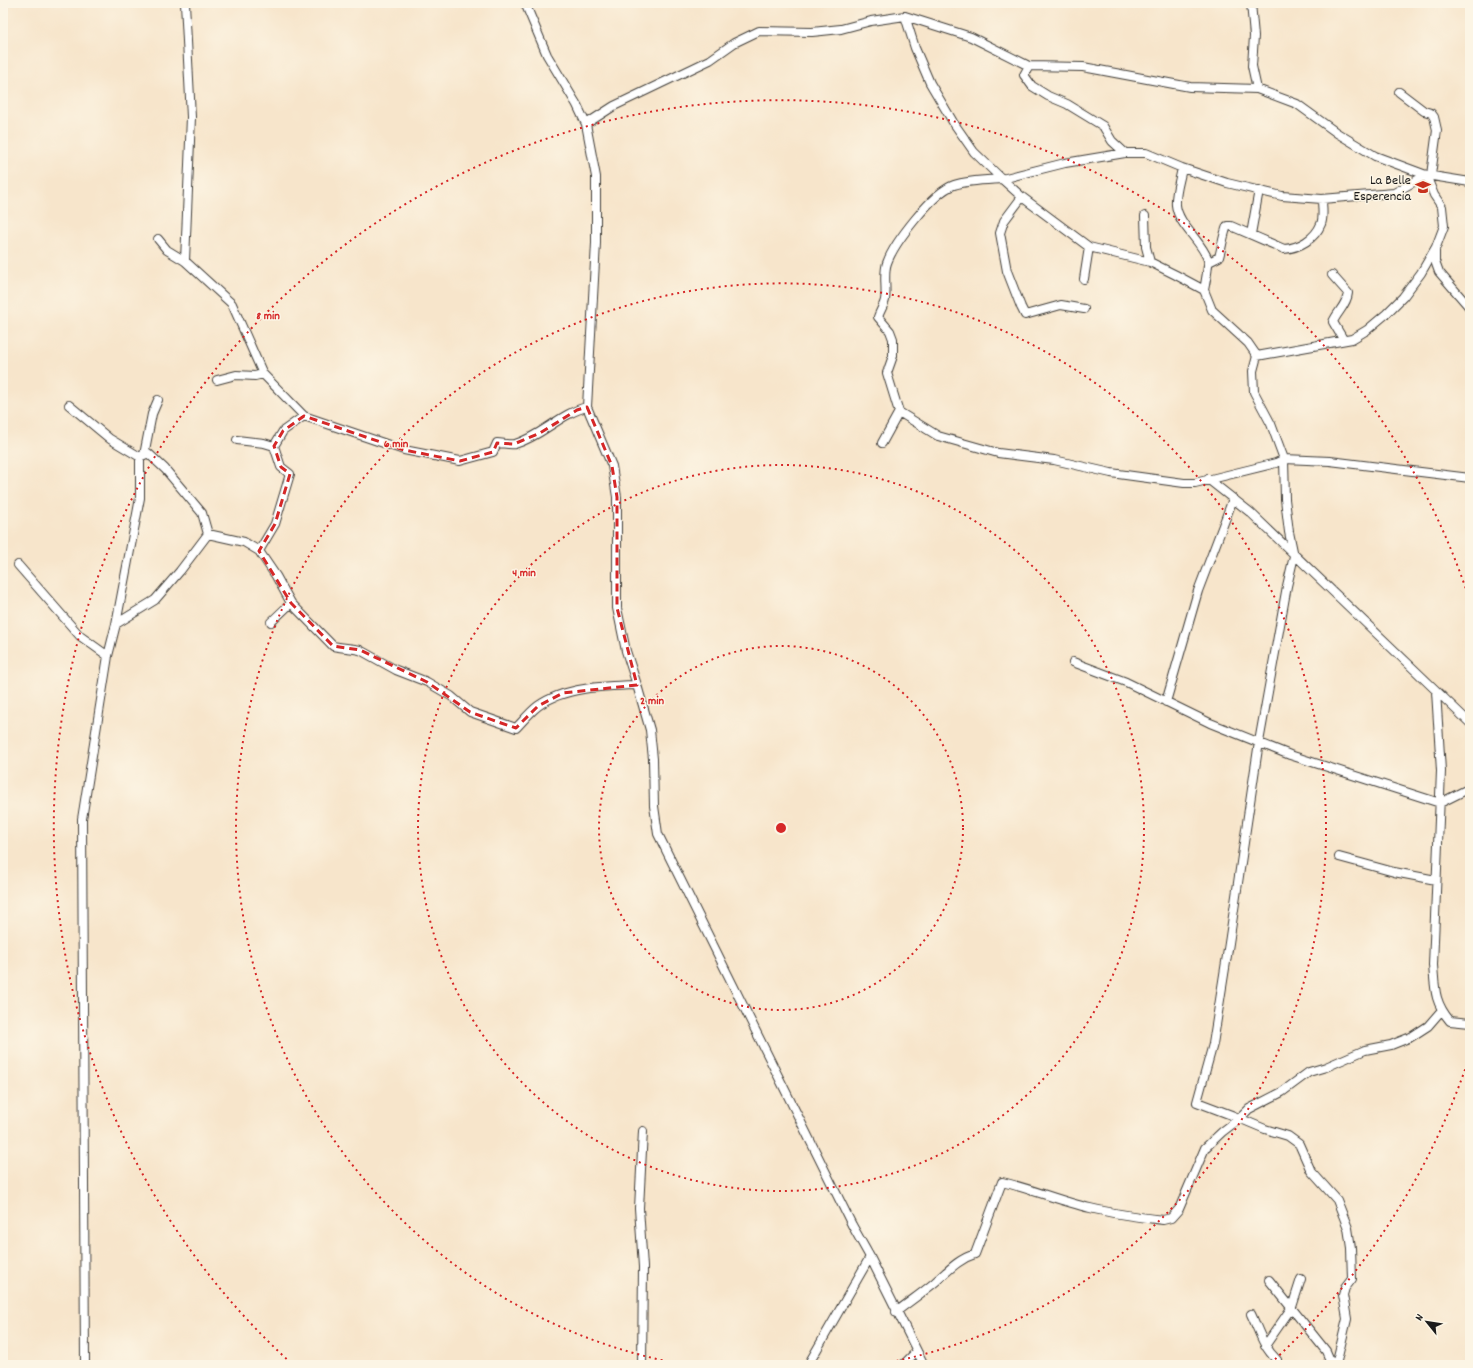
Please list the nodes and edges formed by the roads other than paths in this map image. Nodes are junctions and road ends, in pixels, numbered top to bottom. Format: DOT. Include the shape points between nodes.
graph roads {
  1 [pos="185,3"];
  2 [pos="525,3"];
  3 [pos="1251,3"];
  4 [pos="906,16"];
  5 [pos="1029,66"];
  6 [pos="1257,89"];
  7 [pos="1399,92"];
  8 [pos="586,124"];
  9 [pos="1125,153"];
  10 [pos="1182,168"];
  11 [pos="1429,175"];
  12 [pos="1002,179"];
  13 [pos="1470,182"];
  14 [pos="1260,190"];
  15 [pos="1022,197"];
  16 [pos="1322,199"];
  17 [pos="1146,216"];
  18 [pos="1251,234"];
  19 [pos="158,239"];
  20 [pos="1089,247"];
  21 [pos="1436,247"];
  22 [pos="185,261"];
  23 [pos="1150,262"];
  24 [pos="1209,262"];
  25 [pos="1332,275"];
  26 [pos="1084,279"];
  27 [pos="1204,290"];
  28 [pos="1470,308"];
  29 [pos="1084,309"];
  30 [pos="1343,339"];
  31 [pos="1257,356"];
  32 [pos="263,374"];
  33 [pos="217,380"];
  34 [pos="158,400"];
  35 [pos="69,404"];
  36 [pos="588,407"];
  37 [pos="899,412"];
  38 [pos="304,416"];
  39 [pos="237,440"];
  40 [pos="882,443"];
  41 [pos="274,446"];
  42 [pos="142,456"];
  43 [pos="1284,459"];
  44 [pos="1470,478"];
  45 [pos="1208,479"];
  46 [pos="1233,498"];
  47 [pos="208,534"];
  48 [pos="258,551"];
  49 [pos="1294,556"];
  50 [pos="18,565"];
  51 [pos="291,603"];
  52 [pos="272,622"];
  53 [pos="116,624"];
  54 [pos="108,656"];
  55 [pos="1073,662"];
  56 [pos="637,685"];
  57 [pos="1436,691"];
  58 [pos="1166,702"];
  59 [pos="1470,723"];
  60 [pos="1259,742"];
  61 [pos="1470,788"];
  62 [pos="1440,803"];
  63 [pos="1339,857"];
  64 [pos="1436,880"];
  65 [pos="1441,1011"];
  66 [pos="1470,1023"];
  67 [pos="1239,1118"];
  68 [pos="643,1132"];
  69 [pos="870,1258"];
  70 [pos="1301,1279"];
  71 [pos="1269,1280"];
  72 [pos="1292,1307"];
  73 [pos="896,1312"];
  74 [pos="1251,1314"];
  75 [pos="1265,1346"];
  76 [pos="917,1351"];
  77 [pos="85,1365"];
  78 [pos="642,1365"];
  79 [pos="808,1365"];
  80 [pos="903,1365"];
  81 [pos="924,1365"];
  82 [pos="1275,1365"];
  83 [pos="1332,1365"];
  84 [pos="1336,1365"];
  1 -- 22 [label="street" via="191,117"];
  2 -- 8 [label="street" via="547,55"];
  3 -- 6 [label="street" via="1254,36 1252,66"];
  4 -- 5 [label="street" via="971,37"];
  4 -- 8 [label="street" via="812,32 759,31 734,43 710,60 614,106"];
  4 -- 12 [label="street" via="915,48 930,83 974,152"];
  5 -- 6 [label="street" via="1084,67 1190,87"];
  5 -- 9 [label="street" via="1024,75 1032,86 1103,126 1112,141"];
  6 -- 11 [label="street" via="1297,104 1375,156"];
  7 -- 11 [label="street" via="1434,117 1437,130"];
  8 -- 36 [label="street" via="596,177 596,243"];
  9 -- 10 [label="street" via="1146,153"];
  9 -- 12 [label="street" via="1065,163"];
  10 -- 14 [label="street" via="1227,183"];
  10 -- 24 [label="street" via="1176,206 1181,219 1198,241"];
  11 -- 13 [label="street"];
  11 -- 16 [label="street" via="1394,193"];
  11 -- 21 [label="street" via="1434,195 1442,207 1444,226"];
  12 -- 15 [label="street"];
  12 -- 37 [label="street" via="976,180 952,186 931,201 903,234 886,264 885,302 878,317 890,331 893,339 893,356 887,373"];
  14 -- 16 [label="street" via="1282,196"];
  14 -- 18 [label="street"];
  15 -- 20 [label="street"];
  15 -- 29 [label="street" via="1004,221 1000,233 1007,271 1025,315 1061,305"];
  16 -- 18 [label="street" via="1321,224 1316,233 1293,248 1284,249"];
  17 -- 23 [label="street" via="1146,247"];
  18 -- 24 [label="street" via="1228,226 1219,257"];
  19 -- 22 [label="street" via="167,250"];
  20 -- 23 [label="street"];
  20 -- 26 [label="street"];
  21 -- 28 [label="street" via="1435,260 1439,272"];
  21 -- 30 [label="street" via="1421,273 1386,314 1352,339"];
  22 -- 32 [label="street" via="232,304"];
  23 -- 27 [label="street"];
  24 -- 27 [label="street"];
  25 -- 30 [label="street" via="1348,294 1348,300 1333,322"];
  27 -- 31 [label="street" via="1212,310 1248,343"];
  30 -- 31 [label="street"];
  31 -- 43 [label="street" via="1253,371 1254,392 1271,424"];
  32 -- 33 [label="street" via="236,375"];
  32 -- 38 [label="street"];
  34 -- 42 [label="street"];
  35 -- 42 [label="street" via="110,439"];
  36 -- 38 [label="street" via="577,410 540,433 514,444 496,443 493,452 460,461 404,450"];
  36 -- 56 [label="street" via="612,466 618,497 617,608 626,651"];
  37 -- 40 [label="street"];
  37 -- 45 [label="street" via="938,436 998,453 1054,460 1167,482 1194,483"];
  38 -- 41 [label="street" via="283,431"];
  39 -- 41 [label="street"];
  41 -- 48 [label="street" via="281,467 290,474 275,524"];
  42 -- 47 [label="street" via="148,453 165,469 202,513"];
  42 -- 53 [label="street" via="140,498"];
  43 -- 44 [label="street" via="1330,461"];
  43 -- 45 [label="street"];
  43 -- 49 [label="street" via="1285,500"];
  45 -- 46 [label="street"];
  46 -- 49 [label="street"];
  46 -- 58 [label="street" via="1198,591"];
  47 -- 48 [label="street" via="244,542"];
  47 -- 53 [label="street" via="156,600"];
  48 -- 51 [label="street"];
  49 -- 57 [label="street"];
  49 -- 60 [label="street"];
  50 -- 54 [label="street" via="80,636"];
  51 -- 52 [label="street"];
  51 -- 56 [label="street" via="333,646 360,650 452,696 470,712 516,728 538,706 563,693"];
  53 -- 54 [label="street"];
  54 -- 77 [label="street" via="82,819"];
  55 -- 58 [label="street" via="1126,682"];
  56 -- 69 [label="street" via="650,730 658,834"];
  57 -- 59 [label="street"];
  57 -- 62 [label="street" via="1441,771"];
  58 -- 60 [label="street"];
  60 -- 62 [label="street" via="1290,755"];
  60 -- 67 [label="street" via="1213,1044 1197,1102"];
  61 -- 62 [label="street"];
  62 -- 64 [label="street"];
  63 -- 64 [label="street"];
  64 -- 65 [label="street" via="1433,965 1435,993"];
  65 -- 66 [label="street" via="1450,1021"];
  65 -- 67 [label="street" via="1428,1026 1411,1037 1365,1050 1309,1072 1282,1092 1249,1109"];
  67 -- 73 [label="street" via="1205,1148 1179,1209 1171,1218 1163,1220 1092,1209 1002,1182 975,1254 956,1264"];
  67 -- 84 [label="street" via="1288,1136 1299,1144 1311,1171 1337,1200 1348,1228 1352,1248 1352,1278 1343,1295 1347,1319"];
  68 -- 78 [label="street" via="639,1208 643,1267"];
  69 -- 73 [label="street"];
  69 -- 79 [label="street"];
  70 -- 72 [label="street"];
  71 -- 72 [label="street"];
  72 -- 75 [label="street"];
  72 -- 83 [label="street" via="1326,1351"];
  73 -- 76 [label="street"];
  74 -- 75 [label="street"];
  75 -- 82 [label="street" via="1277,1360"];
  76 -- 80 [label="street"];
  76 -- 81 [label="street"];
}
